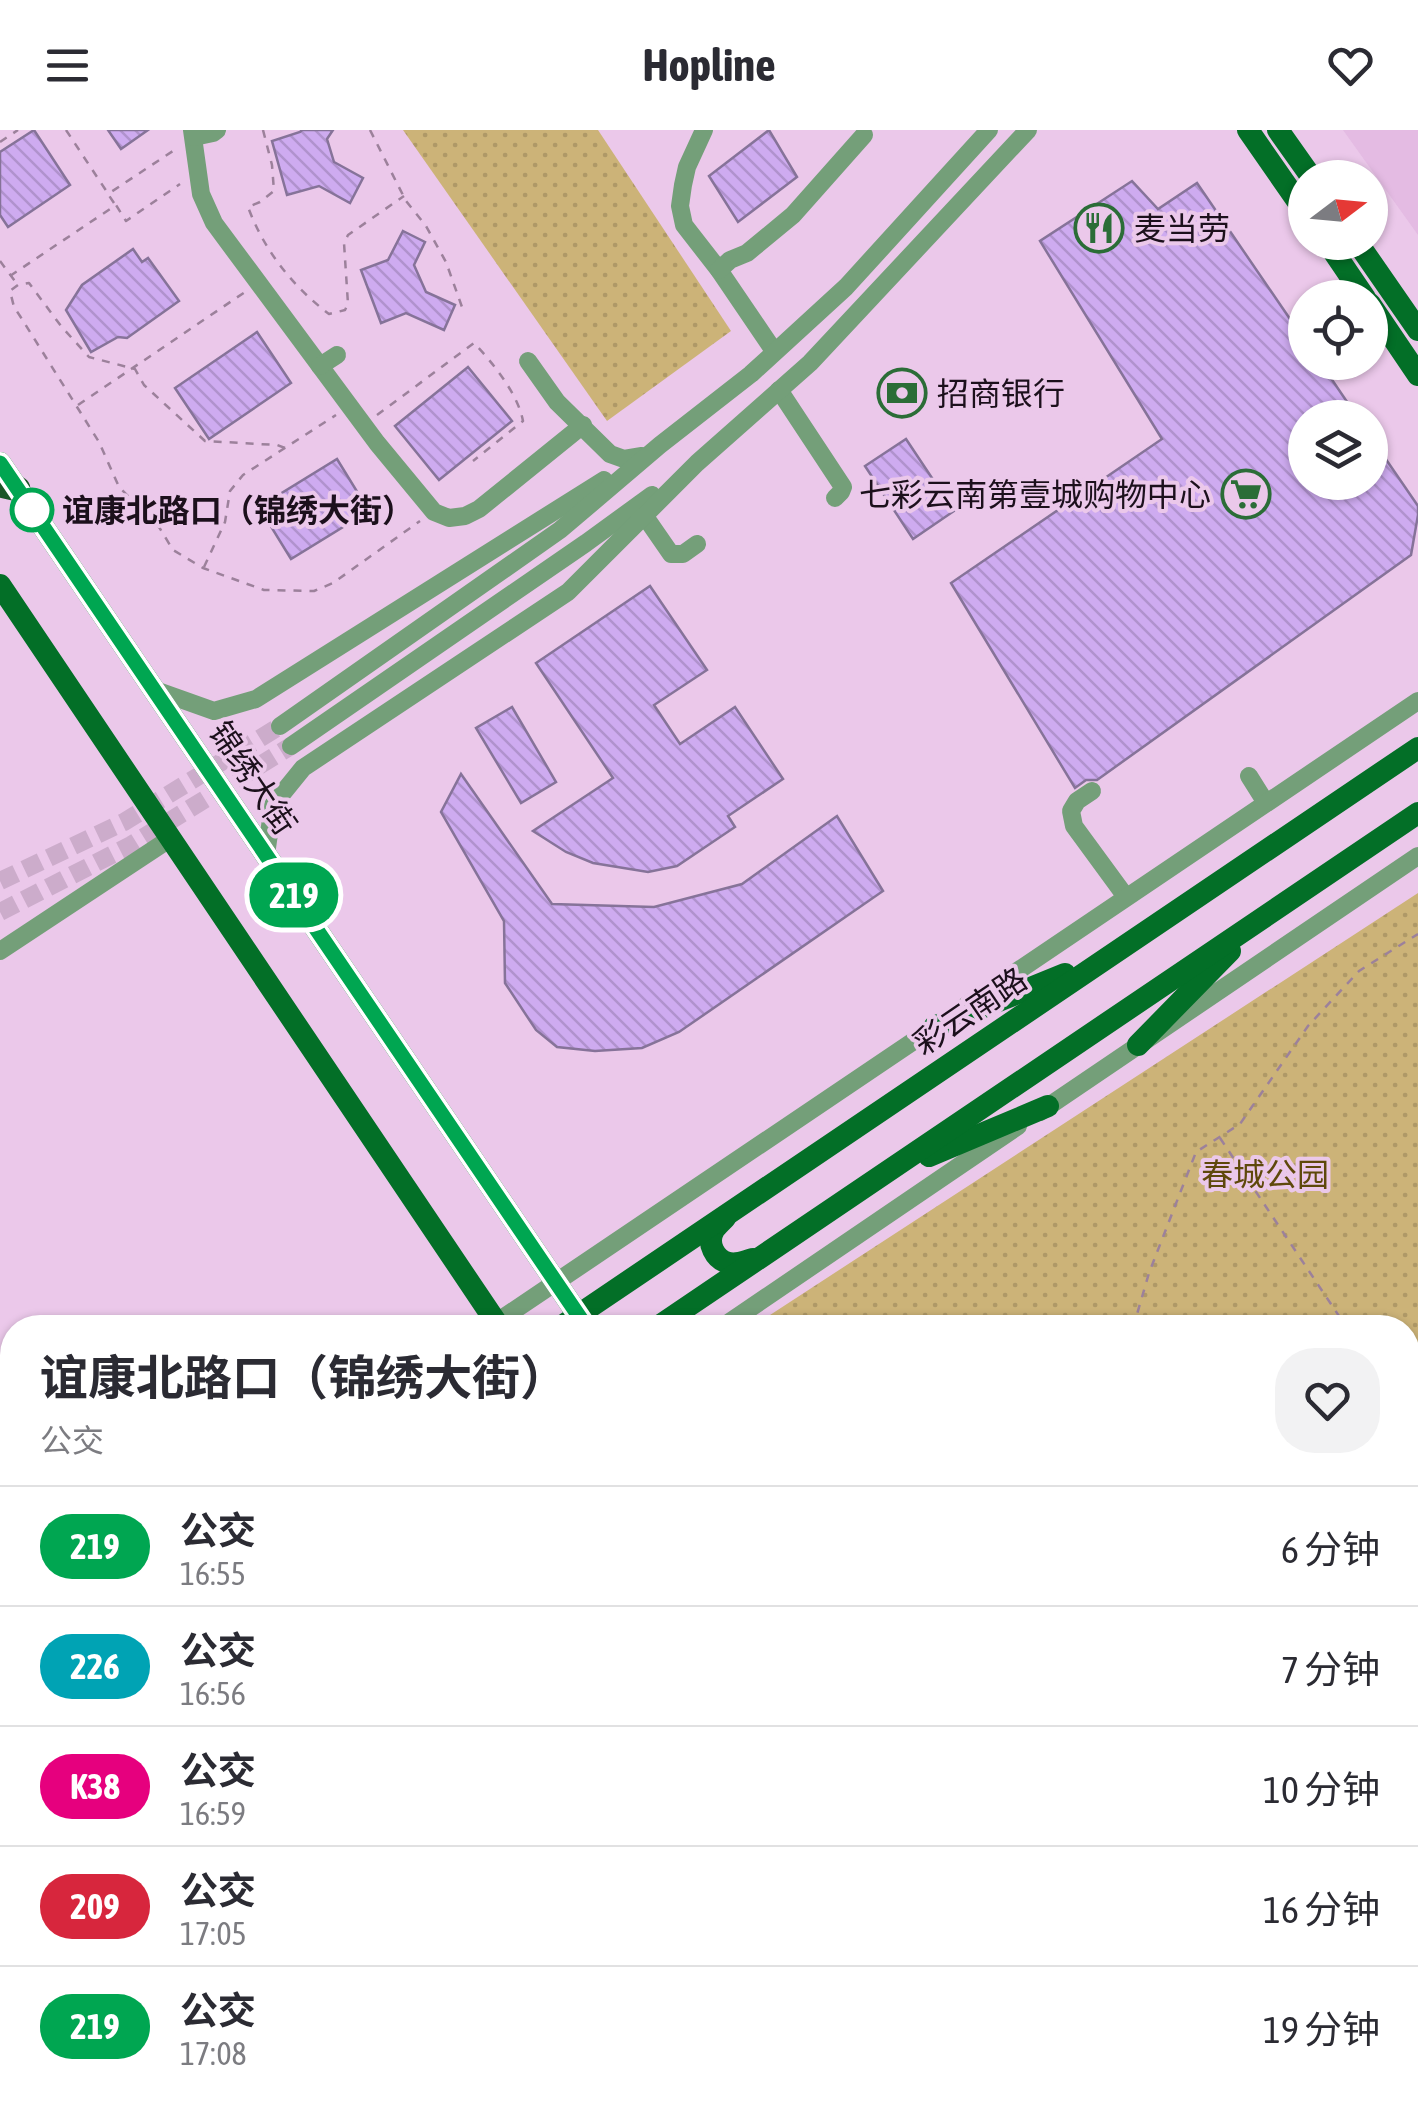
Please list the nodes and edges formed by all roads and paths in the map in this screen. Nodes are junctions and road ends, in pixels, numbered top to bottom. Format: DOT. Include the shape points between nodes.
graph roads {
  1 [pos="18,130"];
  2 [pos="66,130"];
  3 [pos="217,130"];
  4 [pos="263,130"];
  5 [pos="370,130"];
  6 [pos="704,130"];
  7 [pos="989,130"];
  8 [pos="1028,130"];
  9 [pos="1248,130"];
  10 [pos="1278,130"];
  11 [pos="193,134"];
  12 [pos="864,135"];
  13 [pos="0,142"];
  14 [pos="1299,160"];
  15 [pos="198,171"];
  16 [pos="1288,188"];
  17 [pos="108,194"];
  18 [pos="404,196"];
  19 [pos="116,205"];
  20 [pos="1370,260"];
  21 [pos="0,261"];
  22 [pos="719,270"];
  23 [pos="10,276"];
  24 [pos="259,283"];
  25 [pos="18,285"];
  26 [pos="460,313"];
  27 [pos="1418,330"];
  28 [pos="1388,331"];
  29 [pos="774,352"];
  30 [pos="338,354"];
  31 [pos="528,361"];
  32 [pos="320,366"];
  33 [pos="132,368"];
  34 [pos="1418,375"];
  35 [pos="779,390"];
  36 [pos="76,406"];
  37 [pos="350,406"];
  38 [pos="364,425"];
  39 [pos="583,425"];
  40 [pos="660,445"];
  41 [pos="285,448"];
  42 [pos="642,456"];
  43 [pos="473,460"];
  44 [pos="0,463"];
  45 [pos="697,463"];
  46 [pos="9,487"];
  47 [pos="836,498"];
  48 [pos="434,512"];
  49 [pos="644,515"];
  50 [pos="697,544"];
  51 [pos="203,568"];
  52 [pos="0,585"];
  53 [pos="154,690"];
  54 [pos="1418,700"];
  55 [pos="280,726"];
  56 [pos="290,746"];
  57 [pos="1418,748"];
  58 [pos="1249,776"];
  59 [pos="1092,791"];
  60 [pos="1266,802"];
  61 [pos="1418,813"];
  62 [pos="171,838"];
  63 [pos="266,855"];
  64 [pos="1418,856"];
  65 [pos="1126,897"];
  66 [pos="1263,918"];
  67 [pos="1418,934"];
  68 [pos="0,950"];
  69 [pos="1110,956"];
  70 [pos="934,1027"];
  71 [pos="1138,1046"];
  72 [pos="1048,1106"];
  73 [pos="1219,1137"];
  74 [pos="879,1177"];
  75 [pos="731,1212"];
  76 [pos="759,1258"];
  77 [pos="556,1281"];
  78 [pos="490,1315"];
  79 [pos="511,1315"];
  80 [pos="568,1315"];
  81 [pos="584,1315"];
  82 [pos="675,1315"];
  83 [pos="739,1315"];
  84 [pos="1137,1315"];
  85 [pos="1338,1315"];
  1 -- 13 [label="path"];
  2 -- 17 [label="path"];
  3 -- 11 [label="street"];
  4 -- 18 [label="path" via="274,191 248,207 270,253 328,314 348,304 348,235"];
  5 -- 18 [label="path"];
  6 -- 22 [label="street" via="687,167 680,206 684,225"];
  7 -- 29 [label="street" via="846,287"];
  8 -- 35 [label="street"];
  9 -- 16 [label="main road"];
  10 -- 14 [label="main road"];
  11 -- 15 [label="street"];
  11 -- 17 [label="path"];
  12 -- 22 [label="street" via="793,215"];
  15 -- 19 [label="path" via="126,221"];
  15 -- 24 [label="street" via="214,223"];
  17 -- 19 [label="path"];
  18 -- 26 [label="path" via="446,262"];
  19 -- 23 [label="path"];
  20 -- 27 [label="main road"];
  21 -- 23 [label="path"];
  22 -- 29 [label="street"];
  23 -- 25 [label="path"];
  24 -- 32 [label="street"];
  24 -- 33 [label="path"];
  25 -- 33 [label="path" via="29,283 89,357"];
  25 -- 36 [label="path" via="10,291 14,307"];
  28 -- 34 [label="main road"];
  29 -- 40 [label="street"];
  30 -- 32 [label="street"];
  31 -- 39 [label="street"];
  32 -- 37 [label="street"];
  33 -- 36 [label="path"];
  33 -- 41 [label="path" via="205,441"];
  35 -- 45 [label="street"];
  35 -- 47 [label="street" via="842,487"];
  36 -- 51 [label="path" via="118,487 174,550"];
  37 -- 38 [label="street"];
  37 -- 41 [label="path"];
  38 -- 43 [label="path" via="474,344 492,362 523,421"];
  38 -- 48 [label="street"];
  39 -- 42 [label="street" via="610,454"];
  39 -- 48 [label="street" via="479,509 449,518"];
  40 -- 42 [label="street"];
  40 -- 55 [label="street" via="560,530"];
  41 -- 51 [label="path" via="230,491 226,522"];
  42 -- 53 [label="street" via="256,699 214,710"];
  44 -- 46 [label="main road, 锦绣大街"];
  45 -- 49 [label="street"];
  45 -- 56 [label="street"];
  46 -- 53 [label="main road, 锦绣大街"];
  48 -- 51 [label="path" via="314,592 264,590"];
  49 -- 50 [label="street" via="671,554"];
  49 -- 63 [label="street" via="568,592 302,768 273,804"];
  52 -- 62 [label="main road"];
  53 -- 63 [label="main road, 锦绣大街"];
  54 -- 60 [label="street"];
  57 -- 69 [label="main road, 彩云南路"];
  58 -- 60 [label="street"];
  59 -- 65 [label="street" via="1077,800 1074,826"];
  60 -- 65 [label="street"];
  61 -- 66 [label="main road"];
  62 -- 68 [label="street"];
  62 -- 78 [label="main road"];
  63 -- 77 [label="main road, 锦绣大街"];
  64 -- 71 [label="street"];
  65 -- 70 [label="street"];
  66 -- 71 [label="main road"];
  66 -- 74 [label="main road"];
  67 -- 73 [label="path" via="1359,971 1308,1026 1240,1124"];
  69 -- 70 [label="main road"];
  69 -- 75 [label="main road, 彩云南路"];
  70 -- 77 [label="street"];
  71 -- 72 [label="street"];
  72 -- 74 [label="main road"];
  72 -- 83 [label="street"];
  73 -- 84 [label="path" via="1196,1152"];
  73 -- 85 [label="path"];
  74 -- 76 [label="main road"];
  75 -- 76 [label="main road" via="714,1230 716,1254 730,1263"];
  75 -- 81 [label="main road, 彩云南路"];
  76 -- 82 [label="main road"];
  77 -- 79 [label="street"];
  77 -- 80 [label="main road, 锦绣大街"];
}
